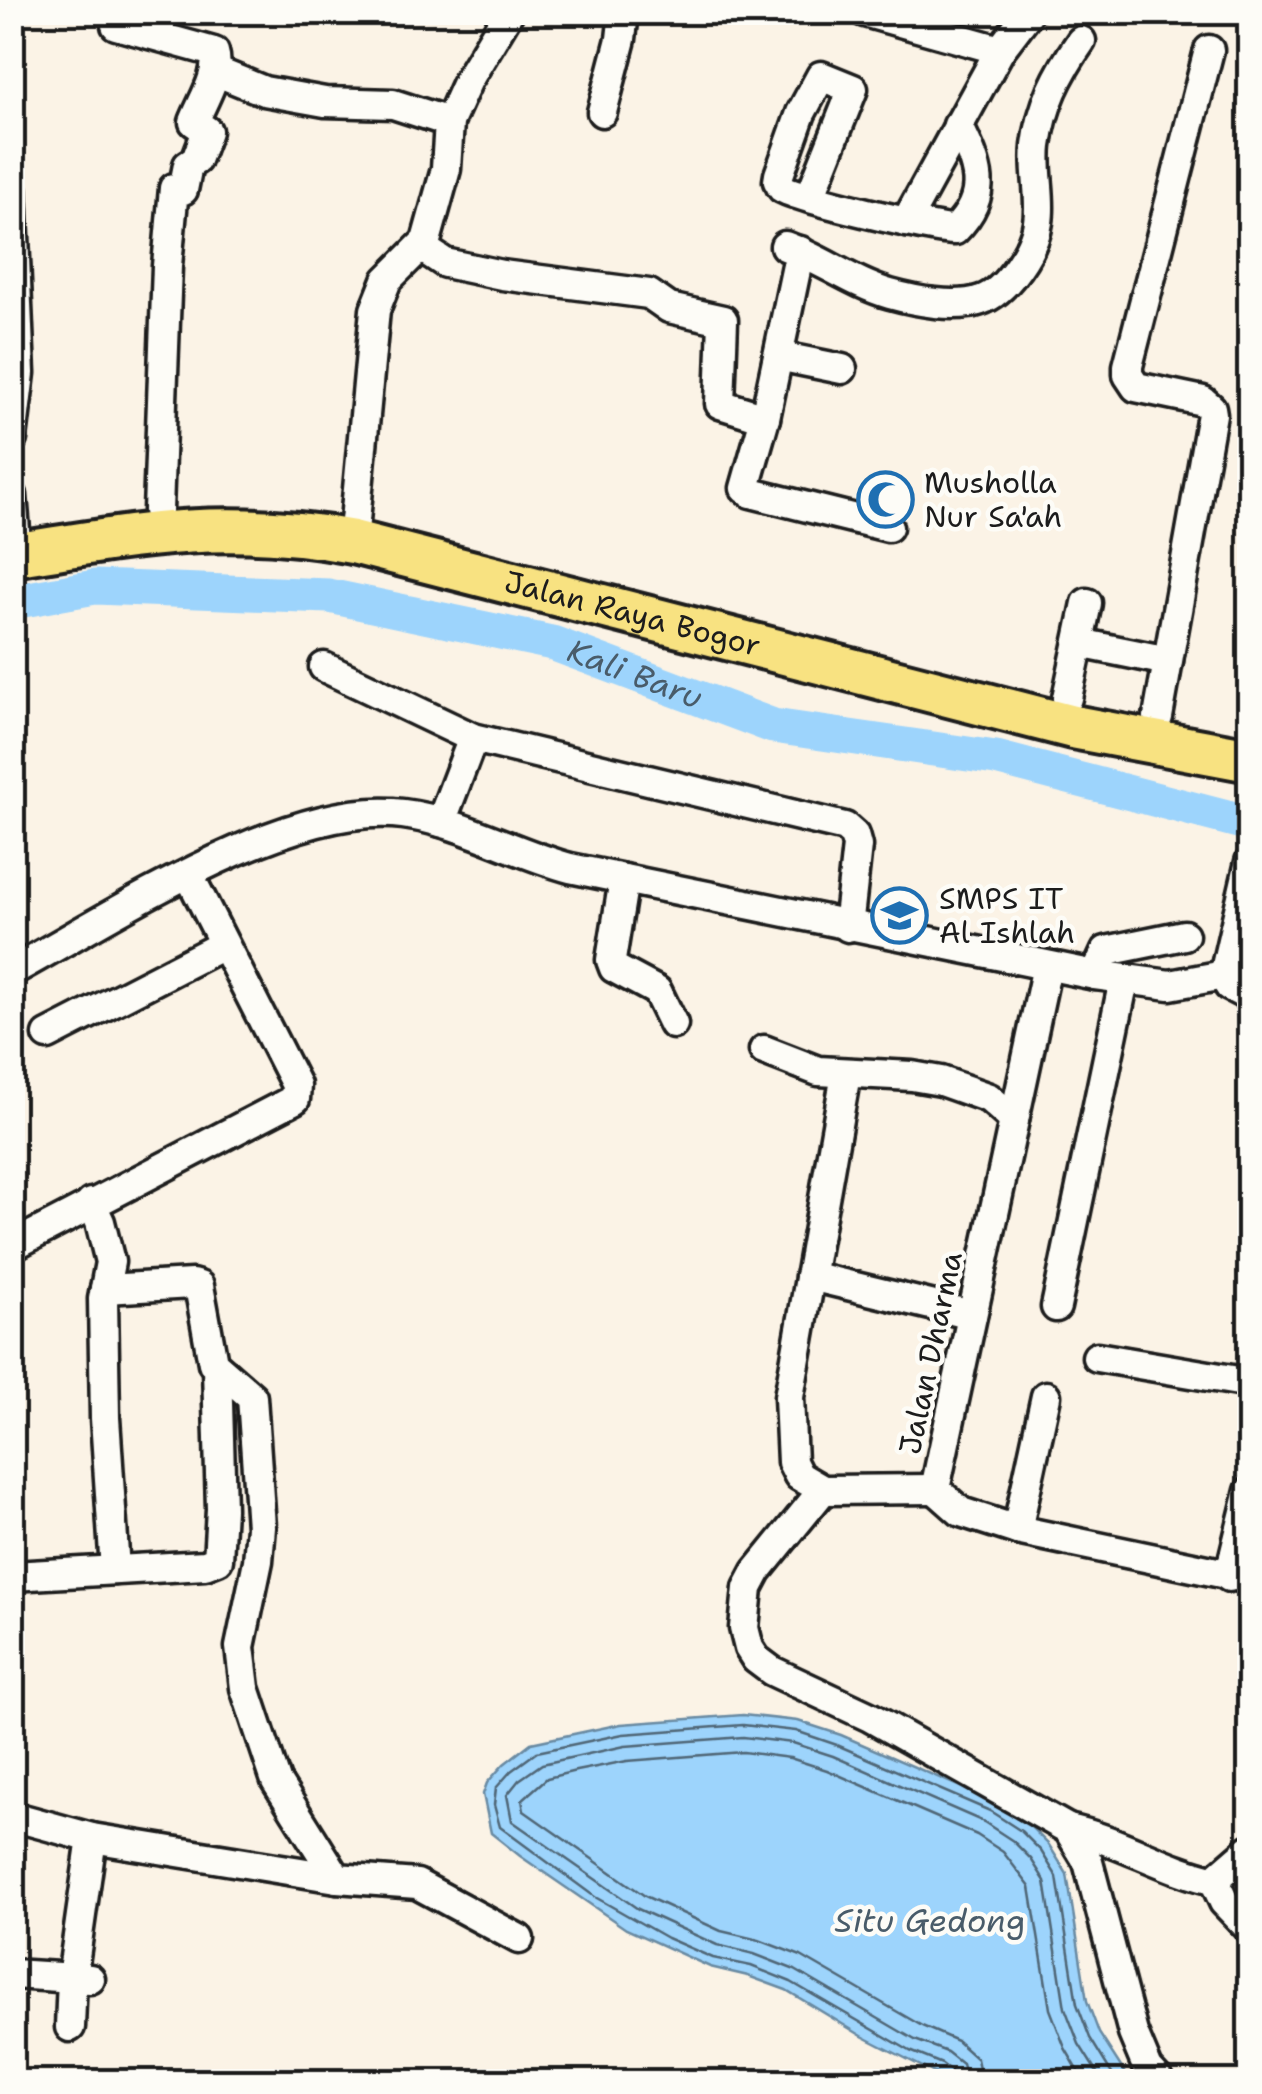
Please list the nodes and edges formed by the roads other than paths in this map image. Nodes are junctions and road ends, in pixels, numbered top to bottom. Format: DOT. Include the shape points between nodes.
graph roads {
  1 [pos="509,12"];
  2 [pos="624,12"];
  3 [pos="864,12"];
  4 [pos="1029,12"];
  5 [pos="165,25"];
  6 [pos="116,26"];
  7 [pos="1081,41"];
  8 [pos="1000,50"];
  9 [pos="1209,50"];
  10 [pos="216,71"];
  11 [pos="602,112"];
  12 [pos="450,122"];
  13 [pos="958,126"];
  14 [pos="12,189"];
  15 [pos="810,197"];
  16 [pos="906,222"];
  17 [pos="421,247"];
  18 [pos="778,356"];
  19 [pos="842,369"];
  20 [pos="765,418"];
  21 [pos="12,439"];
  22 [pos="158,510"];
  23 [pos="888,527"];
  24 [pos="354,531"];
  25 [pos="14,533"];
  26 [pos="1087,604"];
  27 [pos="1078,644"];
  28 [pos="827,650"];
  29 [pos="1168,660"];
  30 [pos="324,667"];
  31 [pos="1067,698"];
  32 [pos="1158,717"];
  33 [pos="1250,734"];
  34 [pos="473,738"];
  35 [pos="1250,760"];
  36 [pos="442,822"];
  37 [pos="1250,862"];
  38 [pos="190,875"];
  39 [pos="624,880"];
  40 [pos="848,927"];
  41 [pos="1184,934"];
  42 [pos="222,944"];
  43 [pos="1048,966"];
  44 [pos="12,971"];
  45 [pos="1096,975"];
  46 [pos="1224,975"];
  47 [pos="1124,980"];
  48 [pos="1250,997"];
  49 [pos="673,1024"];
  50 [pos="48,1036"];
  51 [pos="764,1050"];
  52 [pos="846,1074"];
  53 [pos="1014,1120"];
  54 [pos="91,1203"];
  55 [pos="12,1246"];
  56 [pos="810,1276"];
  57 [pos="105,1289"];
  58 [pos="1056,1307"];
  59 [pos="972,1315"];
  60 [pos="1096,1358"];
  61 [pos="216,1368"];
  62 [pos="1250,1384"];
  63 [pos="1046,1396"];
  64 [pos="934,1489"];
  65 [pos="823,1490"];
  66 [pos="1250,1490"];
  67 [pos="1017,1530"];
  68 [pos="115,1570"];
  69 [pos="12,1576"];
  70 [pos="1239,1578"];
  71 [pos="12,1816"];
  72 [pos="1068,1829"];
  73 [pos="92,1838"];
  74 [pos="1250,1849"];
  75 [pos="337,1878"];
  76 [pos="1217,1881"];
  77 [pos="1250,1930"];
  78 [pos="518,1939"];
  79 [pos="12,1974"];
  80 [pos="82,1979"];
  81 [pos="70,2026"];
  82 [pos="1160,2082"];
  1 -- 12 [label="street"];
  2 -- 11 [label="street"];
  3 -- 8 [label="street"];
  4 -- 8 [label="street"];
  5 -- 6 [label="street"];
  5 -- 10 [label="street" via="214,52"];
  7 -- 18 [label="street" via="1050,88 1037,148 1039,221 1031,250 1010,276 986,299 959,304 888,294 792,248"];
  8 -- 13 [label="street"];
  9 -- 29 [label="street" via="1128,366 1136,387 1203,402 1212,414"];
  10 -- 12 [label="street" via="264,91 393,104"];
  10 -- 22 [label="street" via="194,122 207,131 188,164 183,190 174,188"];
  12 -- 17 [label="street" via="446,169"];
  13 -- 16 [label="street"];
  13 -- 16 [label="street" via="979,182 977,201 956,230"];
  14 -- 21 [label="street" via="20,372"];
  15 -- 16 [label="street"];
  17 -- 20 [label="street" via="445,263 649,294 669,308 723,320 720,404"];
  17 -- 24 [label="street" via="387,280 375,310"];
  18 -- 19 [label="street"];
  18 -- 20 [label="street"];
  20 -- 23 [label="street" via="747,492"];
  22 -- 24 [label="highway, Jalan Raya Bogor" via="304,510"];
  22 -- 25 [label="highway, Jalan Raya Bogor"];
  24 -- 25 [label="highway, Jalan Raya Bogor"];
  24 -- 28 [label="highway, Jalan Raya Bogor"];
  26 -- 27 [label="street"];
  27 -- 29 [label="street"];
  27 -- 31 [label="street"];
  28 -- 31 [label="highway, Jalan Raya Bogor"];
  28 -- 35 [label="highway, Jalan Raya Bogor" via="1073,727"];
  29 -- 32 [label="street"];
  30 -- 34 [label="street"];
  31 -- 32 [label="highway, Jalan Raya Bogor"];
  32 -- 33 [label="highway, Jalan Raya Bogor"];
  34 -- 36 [label="street"];
  34 -- 40 [label="street" via="845,827 857,846"];
  36 -- 38 [label="street" via="352,813 280,831"];
  36 -- 39 [label="street" via="528,857"];
  37 -- 46 [label="street"];
  38 -- 42 [label="street"];
  38 -- 44 [label="street"];
  39 -- 40 [label="street"];
  39 -- 49 [label="street" via="614,968 658,991"];
  40 -- 43 [label="street"];
  41 -- 45 [label="street" via="1106,951"];
  42 -- 50 [label="street"];
  42 -- 54 [label="street" via="296,1085 295,1099"];
  43 -- 45 [label="street"];
  43 -- 53 [label="street, Jalan Dharma"];
  45 -- 47 [label="street"];
  46 -- 47 [label="street" via="1170,985"];
  46 -- 48 [label="street"];
  47 -- 58 [label="street"];
  51 -- 52 [label="street"];
  52 -- 53 [label="street" via="941,1081 989,1098"];
  52 -- 56 [label="street"];
  53 -- 59 [label="street, Jalan Dharma"];
  54 -- 55 [label="street"];
  54 -- 57 [label="street" via="110,1262"];
  56 -- 59 [label="street"];
  56 -- 65 [label="street" via="789,1397 790,1440 794,1469"];
  57 -- 61 [label="street" via="199,1286"];
  57 -- 68 [label="street"];
  59 -- 64 [label="street, Jalan Dharma"];
  60 -- 62 [label="street"];
  61 -- 68 [label="street" via="218,1560"];
  61 -- 75 [label="street" via="250,1394 256,1433 261,1527 240,1647 245,1688 276,1782"];
  63 -- 67 [label="street"];
  64 -- 65 [label="street"];
  64 -- 67 [label="street, Jalan Dharma" via="961,1512"];
  65 -- 72 [label="street" via="748,1588 744,1628 756,1659"];
  66 -- 70 [label="street"];
  67 -- 70 [label="street, Jalan Dharma"];
  68 -- 69 [label="street"];
  71 -- 73 [label="street"];
  72 -- 76 [label="street"];
  72 -- 82 [label="street" via="1088,1862 1133,2033"];
  73 -- 75 [label="street"];
  73 -- 80 [label="street"];
  74 -- 76 [label="street"];
  75 -- 78 [label="street" via="417,1884"];
  76 -- 77 [label="street" via="1224,1902"];
  79 -- 80 [label="street"];
  80 -- 81 [label="street"];
}
